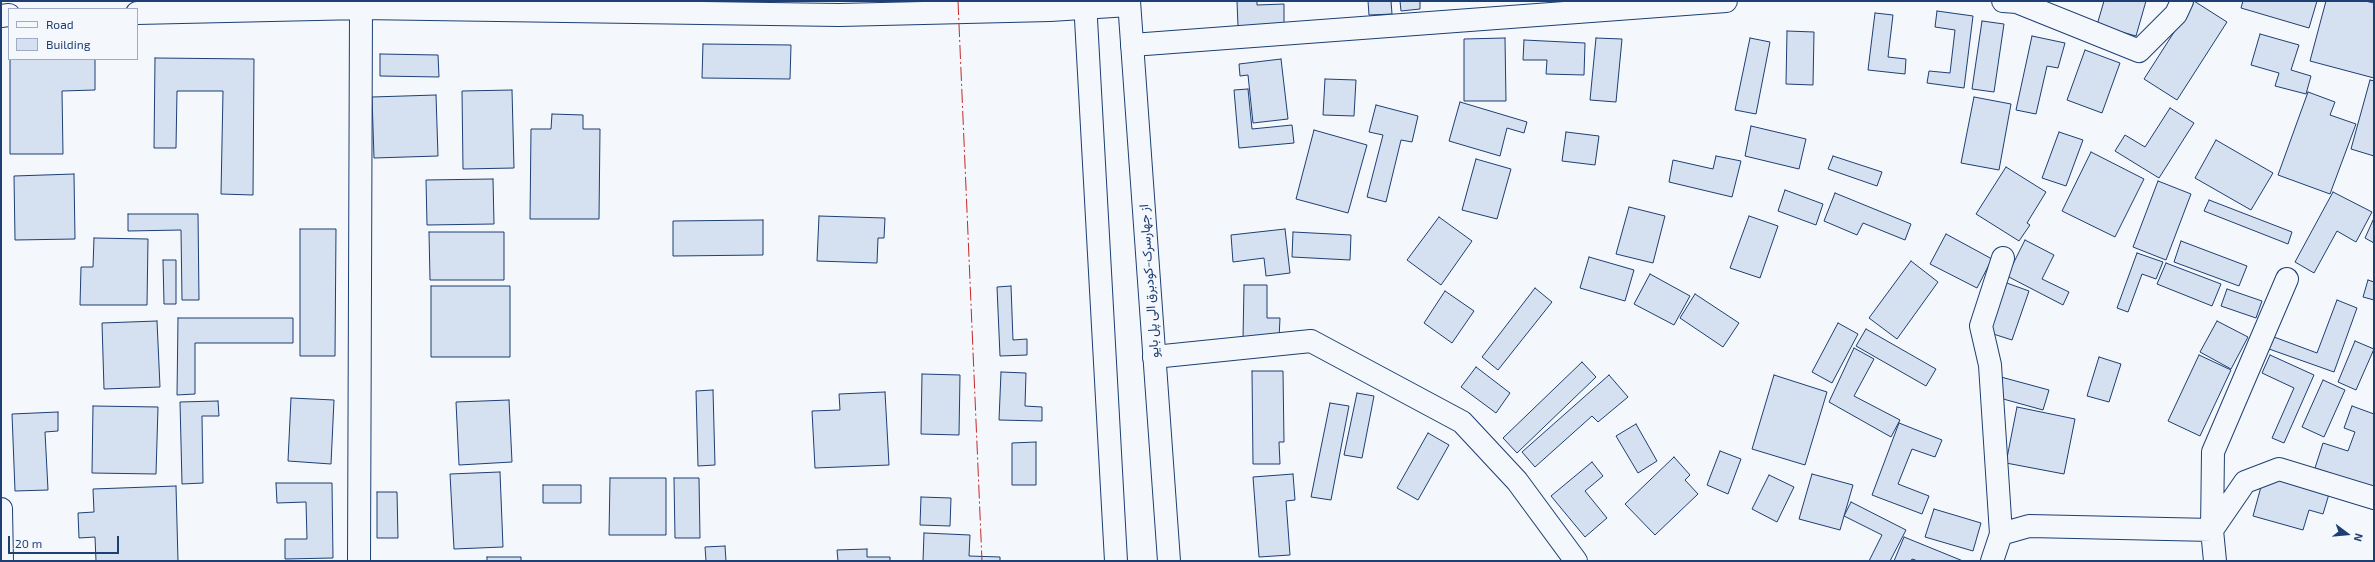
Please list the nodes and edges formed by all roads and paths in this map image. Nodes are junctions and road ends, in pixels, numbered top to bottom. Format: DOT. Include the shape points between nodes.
graph roads {
  1 [pos="1726,1"];
  2 [pos="2003,1"];
  3 [pos="2182,1"];
  4 [pos="1129,3"];
  5 [pos="1086,4"];
  6 [pos="1598,6"];
  7 [pos="361,8"];
  8 [pos="138,13"];
  9 [pos="1132,45"];
  10 [pos="2003,258"];
  11 [pos="2287,279"];
  12 [pos="1154,358"];
  13 [pos="2374,498"];
  14 [pos="1,509"];
  15 [pos="2212,530"];
  16 [pos="2000,534"];
  17 [pos="2,561"];
  18 [pos="359,561"];
  19 [pos="1116,561"];
  20 [pos="1169,561"];
  21 [pos="1576,561"];
  22 [pos="1992,561"];
  23 [pos="2215,561"];
  1 -- 6 [label="street"];
  2 -- 3 [label="street" via="2017,2 2139,51 2176,14"];
  4 -- 5 [label="street"];
  4 -- 9 [label="street, از جهارسرک-کودبرق الی پل بایو"];
  5 -- 7 [label="street" via="839,15"];
  5 -- 19 [label="street"];
  6 -- 9 [label="street"];
  7 -- 8 [label="street"];
  7 -- 18 [label="street"];
  9 -- 12 [label="street, از جهارسرک-کودبرق الی پل بایو"];
  10 -- 16 [label="street" via="1981,326 1990,365"];
  11 -- 15 [label="street" via="2213,452"];
  12 -- 20 [label="street, از جهارسرک-کودبرق الی پل بایو"];
  12 -- 21 [label="street" via="1311,341 1462,422 1517,481"];
  13 -- 15 [label="street" via="2278,469 2245,482"];
  14 -- 17 [label="street"];
  15 -- 16 [label="street" via="2029,526"];
  15 -- 23 [label="street"];
  16 -- 22 [label="street"];
}
